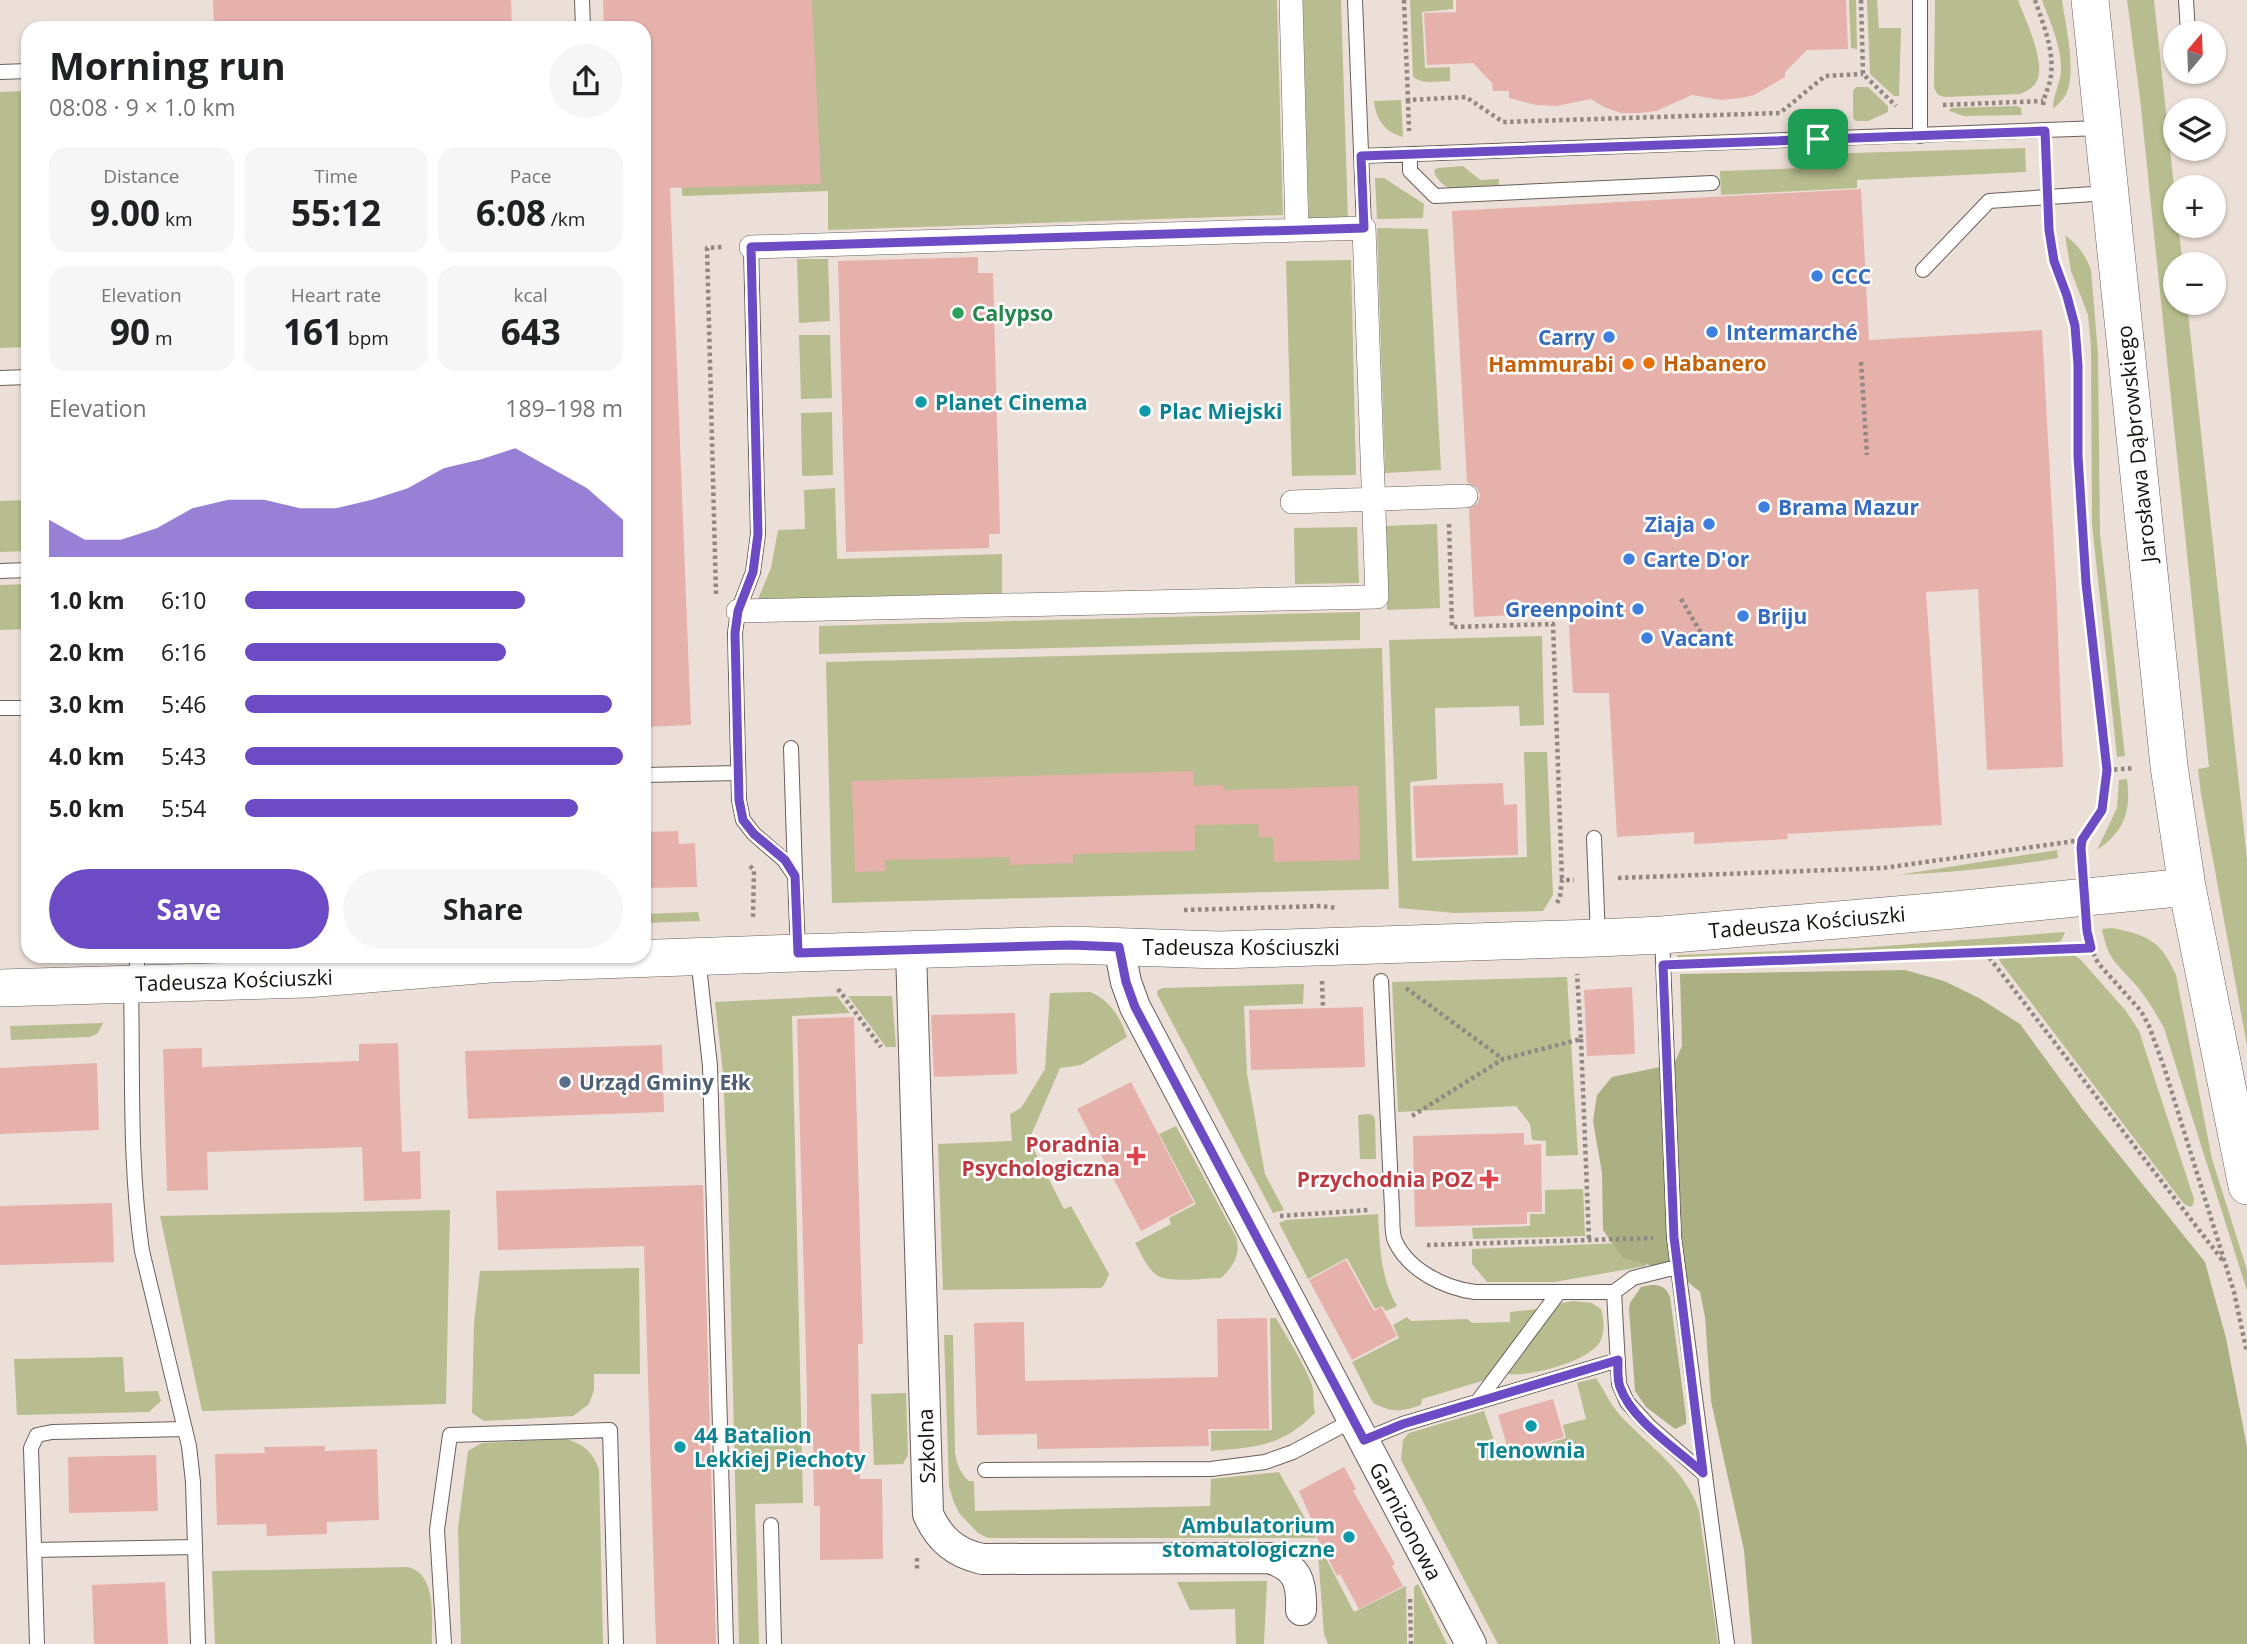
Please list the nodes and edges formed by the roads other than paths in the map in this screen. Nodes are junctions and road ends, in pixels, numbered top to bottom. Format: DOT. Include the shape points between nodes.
graph roads {
  1 [pos="582,0"];
  2 [pos="1292,0"];
  3 [pos="1355,0"];
  4 [pos="1920,0"];
  5 [pos="2090,0"];
  6 [pos="2186,0"];
  7 [pos="583,21"];
  8 [pos="2187,21"];
  9 [pos="21,71"];
  10 [pos="0,72"];
  11 [pos="2104,128"];
  12 [pos="1920,136"];
  13 [pos="1410,154"];
  14 [pos="1361,156"];
  15 [pos="1712,183"];
  16 [pos="2110,193"];
  17 [pos="1364,228"];
  18 [pos="1297,230"];
  19 [pos="751,247"];
  20 [pos="1923,270"];
  21 [pos="21,377"];
  22 [pos="0,378"];
  23 [pos="1457,496"];
  24 [pos="1374,499"];
  25 [pos="1292,502"];
  26 [pos="21,570"];
  27 [pos="0,571"];
  28 [pos="738,611"];
  29 [pos="21,708"];
  30 [pos="0,709"];
  31 [pos="790,748"];
  32 [pos="738,773"];
  33 [pos="651,775"];
  34 [pos="1594,838"];
  35 [pos="795,876"];
  36 [pos="2187,887"];
  37 [pos="1662,935"];
  38 [pos="1598,938"];
  39 [pos="1119,947"];
  40 [pos="911,950"];
  41 [pos="798,953"];
  42 [pos="698,957"];
  43 [pos="651,959"];
  44 [pos="520,963"];
  45 [pos="135,974"];
  46 [pos="1381,984"];
  47 [pos="0,988"];
  48 [pos="2247,1186"];
  49 [pos="1677,1267"];
  50 [pos="1559,1292"];
  51 [pos="1614,1292"];
  52 [pos="1618,1360"];
  53 [pos="1478,1401"];
  54 [pos="185,1429"];
  55 [pos="1359,1430"];
  56 [pos="985,1470"];
  57 [pos="1703,1473"];
  58 [pos="771,1525"];
  59 [pos="195,1547"];
  60 [pos="34,1550"];
  61 [pos="1301,1610"];
  62 [pos="37,1644"];
  63 [pos="198,1644"];
  64 [pos="443,1644"];
  65 [pos="616,1644"];
  66 [pos="726,1644"];
  67 [pos="774,1644"];
  68 [pos="1471,1644"];
  69 [pos="1727,1644"];
  1 -- 7 [label="lane"];
  2 -- 18 [label="street"];
  3 -- 14 [label="lane"];
  4 -- 12 [label="lane"];
  5 -- 11 [label="street, Jarosława Dąbrowskiego"];
  6 -- 8 [label="lane"];
  9 -- 10 [label="lane"];
  11 -- 12 [label="lane"];
  11 -- 16 [label="street, Jarosława Dąbrowskiego"];
  12 -- 13 [label="lane"];
  13 -- 14 [label="lane"];
  13 -- 15 [label="lane" via="1410,171 1435,196"];
  14 -- 17 [label="lane"];
  16 -- 20 [label="lane" via="1989,201"];
  16 -- 36 [label="street, Jarosława Dąbrowskiego" via="2169,766"];
  17 -- 18 [label="street"];
  17 -- 24 [label="street"];
  18 -- 19 [label="street"];
  19 -- 28 [label="lane" via="758,534 753,572"];
  21 -- 22 [label="lane"];
  23 -- 24 [label="street"];
  24 -- 25 [label="street"];
  24 -- 28 [label="street" via="1377,597"];
  26 -- 27 [label="lane"];
  28 -- 32 [label="lane"];
  29 -- 30 [label="lane"];
  31 -- 35 [label="lane"];
  32 -- 33 [label="lane"];
  32 -- 35 [label="lane" via="743,820 785,860"];
  34 -- 38 [label="lane"];
  35 -- 41 [label="lane"];
  36 -- 37 [label="street, Tadeusza Kościuszki"];
  36 -- 48 [label="street, Jarosława Dąbrowskiego"];
  37 -- 38 [label="street, Tadeusza Kościuszki"];
  37 -- 49 [label="lane"];
  38 -- 39 [label="street, Tadeusza Kościuszki" via="1219,950"];
  39 -- 40 [label="street, Tadeusza Kościuszki"];
  39 -- 55 [label="street, Garnizonowa" via="1135,1007"];
  40 -- 41 [label="street, Tadeusza Kościuszki"];
  40 -- 61 [label="street, Szkolna" via="928,1514 935,1529 960,1552 982,1559 1269,1559 1281,1562 1298,1578"];
  41 -- 42 [label="street, Tadeusza Kościuszki"];
  42 -- 43 [label="street, Tadeusza Kościuszki"];
  42 -- 66 [label="lane" via="710,1066"];
  44 -- 45 [label="street, Tadeusza Kościuszki" via="306,979"];
  45 -- 47 [label="street, Tadeusza Kościuszki"];
  45 -- 54 [label="lane" via="137,1218"];
  46 -- 50 [label="lane" via="1387,1132 1398,1245 1418,1268 1458,1290"];
  49 -- 51 [label="lane" via="1633,1278"];
  49 -- 57 [label="lane"];
  50 -- 51 [label="lane"];
  50 -- 53 [label="lane"];
  51 -- 52 [label="lane"];
  52 -- 53 [label="lane"];
  52 -- 57 [label="lane" via="1619,1384 1627,1402"];
  53 -- 55 [label="lane" via="1403,1424"];
  54 -- 59 [label="lane"];
  54 -- 60 [label="lane" via="37,1435 31,1448"];
  55 -- 56 [label="lane" via="1265,1462 1211,1469"];
  55 -- 68 [label="street, Garnizonowa"];
  57 -- 69 [label="lane"];
  58 -- 67 [label="lane"];
  59 -- 60 [label="lane"];
  59 -- 63 [label="lane"];
  60 -- 62 [label="lane"];
  64 -- 65 [label="lane" via="437,1530 450,1435 610,1430"];
}
